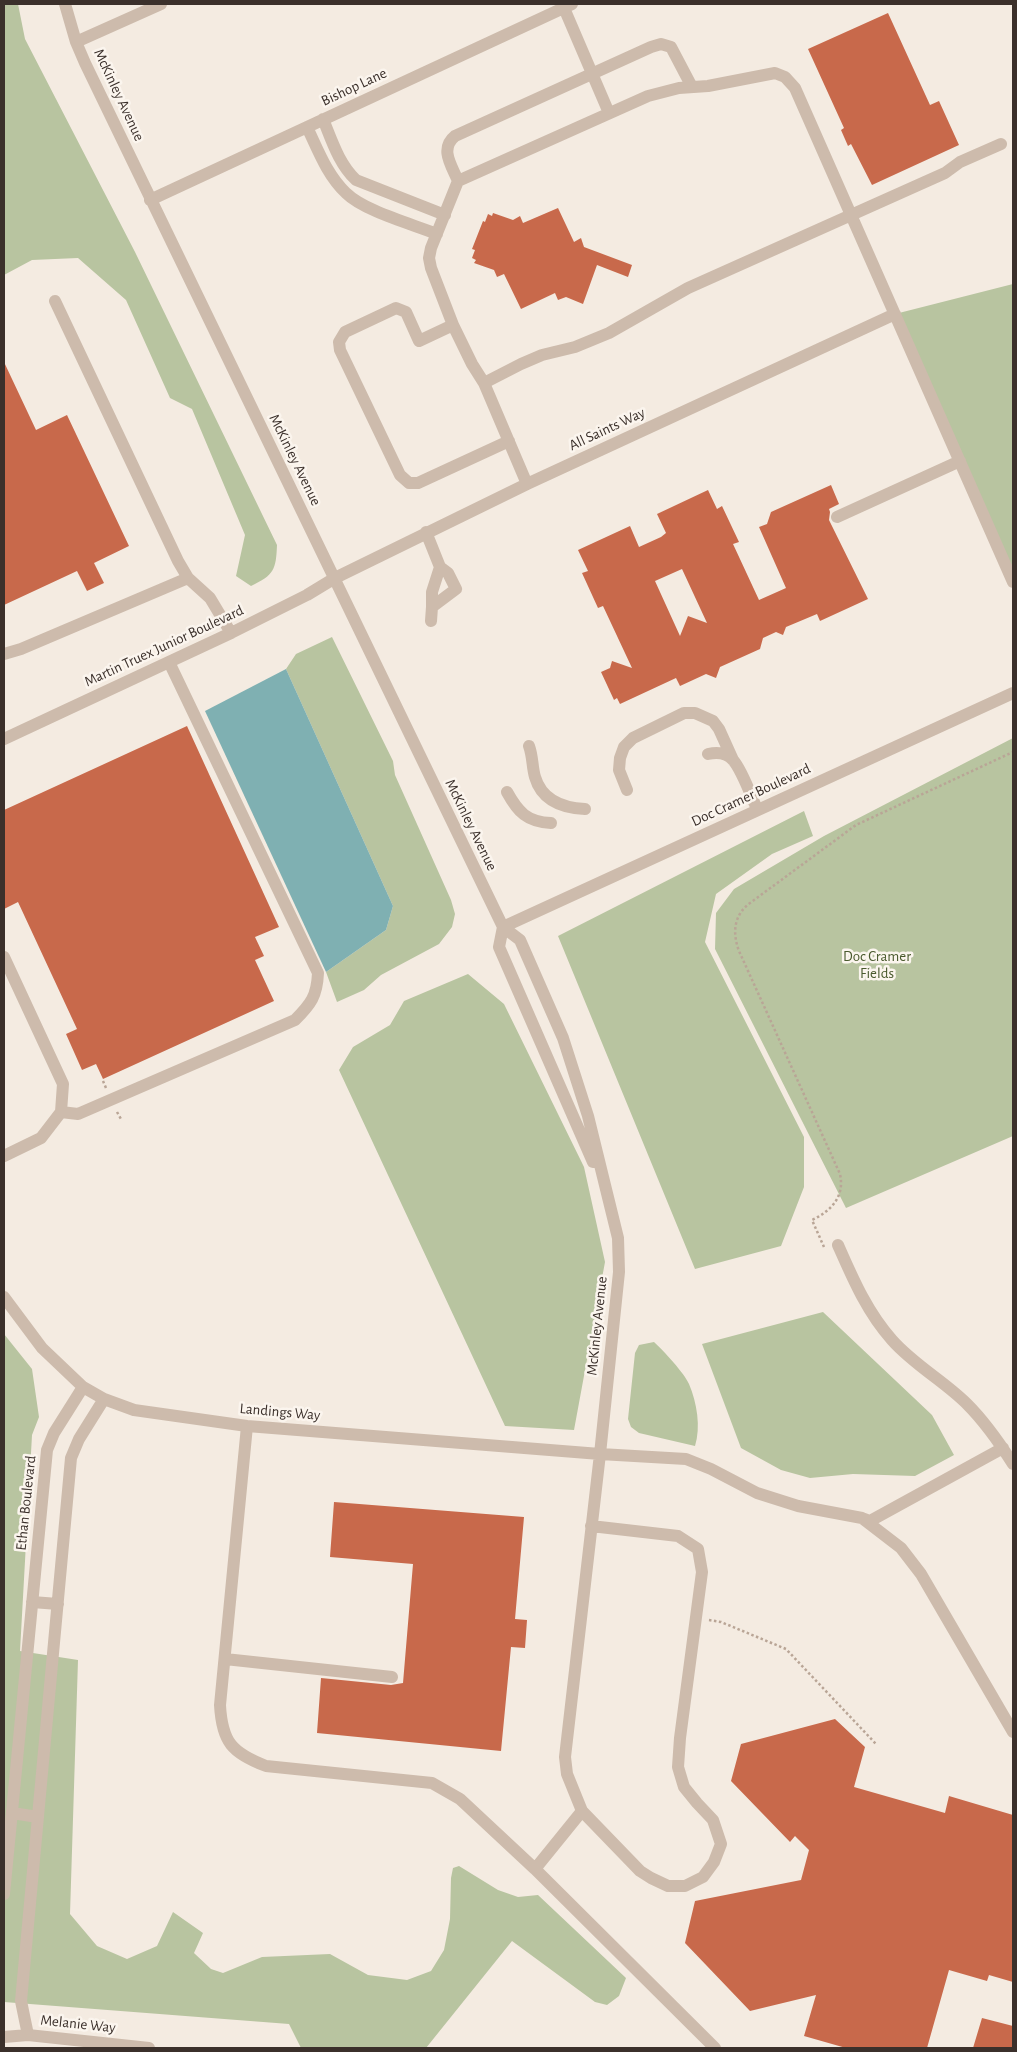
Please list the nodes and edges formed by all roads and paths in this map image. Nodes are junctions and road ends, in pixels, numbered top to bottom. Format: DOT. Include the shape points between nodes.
graph roads {
  1 [pos="65,4"];
  2 [pos="161,4"];
  3 [pos="568,6"];
  4 [pos="76,42"];
  5 [pos="591,74"];
  6 [pos="692,87"];
  7 [pos="609,113"];
  8 [pos="323,119"];
  9 [pos="307,127"];
  10 [pos="1001,144"];
  11 [pos="458,181"];
  12 [pos="150,200"];
  13 [pos="445,215"];
  14 [pos="850,216"];
  15 [pos="437,234"];
  16 [pos="55,300"];
  17 [pos="895,314"];
  18 [pos="454,325"];
  19 [pos="484,383"];
  20 [pos="509,441"];
  21 [pos="960,461"];
  22 [pos="527,484"];
  23 [pos="837,518"];
  24 [pos="426,532"];
  25 [pos="440,567"];
  26 [pos="188,578"];
  27 [pos="335,578"];
  28 [pos="1013,582"];
  29 [pos="432,607"];
  30 [pos="431,621"];
  31 [pos="231,633"];
  32 [pos="4,654"];
  33 [pos="169,662"];
  34 [pos="1013,693"];
  35 [pos="4,739"];
  36 [pos="529,746"];
  37 [pos="1013,752"];
  38 [pos="708,754"];
  39 [pos="733,760"];
  40 [pos="627,790"];
  41 [pos="507,792"];
  42 [pos="585,809"];
  43 [pos="758,809"];
  44 [pos="551,823"];
  45 [pos="502,928"];
  46 [pos="4,957"];
  47 [pos="61,1112"];
  48 [pos="4,1156"];
  49 [pos="610,1201"];
  50 [pos="832,1248"];
  51 [pos="4,1297"];
  52 [pos="83,1388"];
  53 [pos="104,1399"];
  54 [pos="247,1426"];
  55 [pos="1003,1448"];
  56 [pos="600,1454"];
  57 [pos="1013,1464"];
  58 [pos="862,1518"];
  59 [pos="591,1526"];
  60 [pos="32,1602"];
  61 [pos="58,1604"];
  62 [pos="696,1617"];
  63 [pos="225,1659"];
  64 [pos="392,1677"];
  65 [pos="1013,1732"];
  66 [pos="876,1744"];
  67 [pos="582,1811"];
  68 [pos="12,1813"];
  69 [pos="38,1818"];
  70 [pos="535,1870"];
  71 [pos="4,1894"];
  72 [pos="28,2035"];
  73 [pos="4,2037"];
  74 [pos="149,2048"];
  75 [pos="715,2048"];
  1 -- 4 [label="street, McKinley Avenue"];
  2 -- 4 [label="street"];
  3 -- 5 [label="street"];
  3 -- 8 [label="street, Bishop Lane"];
  4 -- 12 [label="street, McKinley Avenue"];
  5 -- 6 [label="street" via="651,47 666,45 676,53"];
  5 -- 7 [label="street"];
  5 -- 11 [label="street" via="452,138 446,151"];
  6 -- 7 [label="street" via="648,96"];
  6 -- 14 [label="street" via="770,74 785,77 795,88"];
  7 -- 11 [label="street"];
  8 -- 9 [label="street, Bishop Lane"];
  8 -- 13 [label="street" via="338,157 356,180"];
  9 -- 12 [label="street, Bishop Lane"];
  9 -- 15 [label="street" via="327,168 347,194 361,204"];
  10 -- 14 [label="street"];
  11 -- 13 [label="street"];
  12 -- 27 [label="street, McKinley Avenue"];
  13 -- 15 [label="street"];
  14 -- 17 [label="street"];
  14 -- 19 [label="street" via="688,288 609,334 542,355"];
  15 -- 18 [label="street" via="429,258"];
  16 -- 26 [label="street"];
  17 -- 21 [label="street"];
  17 -- 22 [label="street, All Saints Way"];
  18 -- 19 [label="street"];
  18 -- 20 [label="street" via="419,341 406,312 396,308 348,330 341,338 340,350 406,482 418,483"];
  19 -- 20 [label="street"];
  20 -- 22 [label="street"];
  21 -- 23 [label="street"];
  21 -- 28 [label="street"];
  22 -- 24 [label="street, All Saints Way"];
  24 -- 25 [label="street"];
  24 -- 27 [label="street, All Saints Way"];
  25 -- 29 [label="street" via="432,592"];
  25 -- 29 [label="street" via="448,573 456,589"];
  26 -- 31 [label="street" via="210,598"];
  26 -- 32 [label="street"];
  27 -- 31 [label="street, Martin Truex Junior Boulevard"];
  27 -- 45 [label="street, McKinley Avenue"];
  29 -- 30 [label="street"];
  31 -- 33 [label="street, Martin Truex Junior Boulevard"];
  33 -- 35 [label="street, Martin Truex Junior Boulevard"];
  33 -- 47 [label="street" via="318,973 317,990 308,1007 295,1020 78,1114"];
  34 -- 43 [label="street, Doc Cramer Boulevard"];
  36 -- 42 [label="street" via="542,792 567,808"];
  37 -- 50 [label="path" via="856,824 739,914 734,935 738,951 840,1174 842,1183 837,1200 827,1212 812,1220"];
  38 -- 39 [label="street" via="717,752"];
  39 -- 40 [label="street" via="713,721 695,713 684,713 633,738 624,747 619,770"];
  39 -- 43 [label="street"];
  41 -- 44 [label="street" via="515,807 526,817 538,823"];
  43 -- 45 [label="street, Doc Cramer Boulevard"];
  45 -- 49 [label="street, McKinley Avenue" via="499,947"];
  45 -- 49 [label="street, McKinley Avenue" via="520,940 563,1038"];
  46 -- 47 [label="street" via="63,1084"];
  47 -- 48 [label="street" via="41,1138"];
  49 -- 56 [label="street, McKinley Avenue" via="618,1238 619,1272"];
  50 -- 55 [label="street" via="864,1303 892,1341 966,1403"];
  51 -- 52 [label="street, Landings Way" via="42,1348"];
  52 -- 53 [label="street, Landings Way"];
  52 -- 60 [label="street, Ethan Boulevard" via="54,1432 47,1450"];
  53 -- 54 [label="street, Landings Way" via="134,1410"];
  53 -- 61 [label="street" via="71,1458"];
  54 -- 56 [label="street, Landings Way"];
  54 -- 63 [label="street"];
  55 -- 57 [label="street"];
  55 -- 58 [label="street" via="870,1520"];
  56 -- 58 [label="street, Landings Way" via="686,1459 757,1493 798,1506"];
  56 -- 59 [label="street, McKinley Avenue"];
  58 -- 65 [label="street" via="901,1548 921,1574"];
  59 -- 62 [label="street" via="678,1536 698,1549 702,1572"];
  59 -- 67 [label="street, McKinley Avenue" via="565,1757 567,1774"];
  60 -- 61 [label="street"];
  60 -- 68 [label="street, Ethan Boulevard"];
  61 -- 69 [label="street"];
  62 -- 66 [label="path" via="721,1622 786,1649"];
  62 -- 67 [label="street" via="678,1767 684,1787 713,1820 721,1844 714,1862 704,1878 685,1886 668,1886 640,1871"];
  63 -- 64 [label="street"];
  63 -- 70 [label="street" via="221,1727 229,1743 245,1758 288,1770 432,1783 460,1799"];
  67 -- 70 [label="street"];
  68 -- 69 [label="street"];
  68 -- 71 [label="street, Ethan Boulevard"];
  69 -- 72 [label="street" via="21,2001"];
  70 -- 75 [label="street"];
  72 -- 73 [label="street, Melanie Way"];
  72 -- 74 [label="street, Melanie Way"];
}
